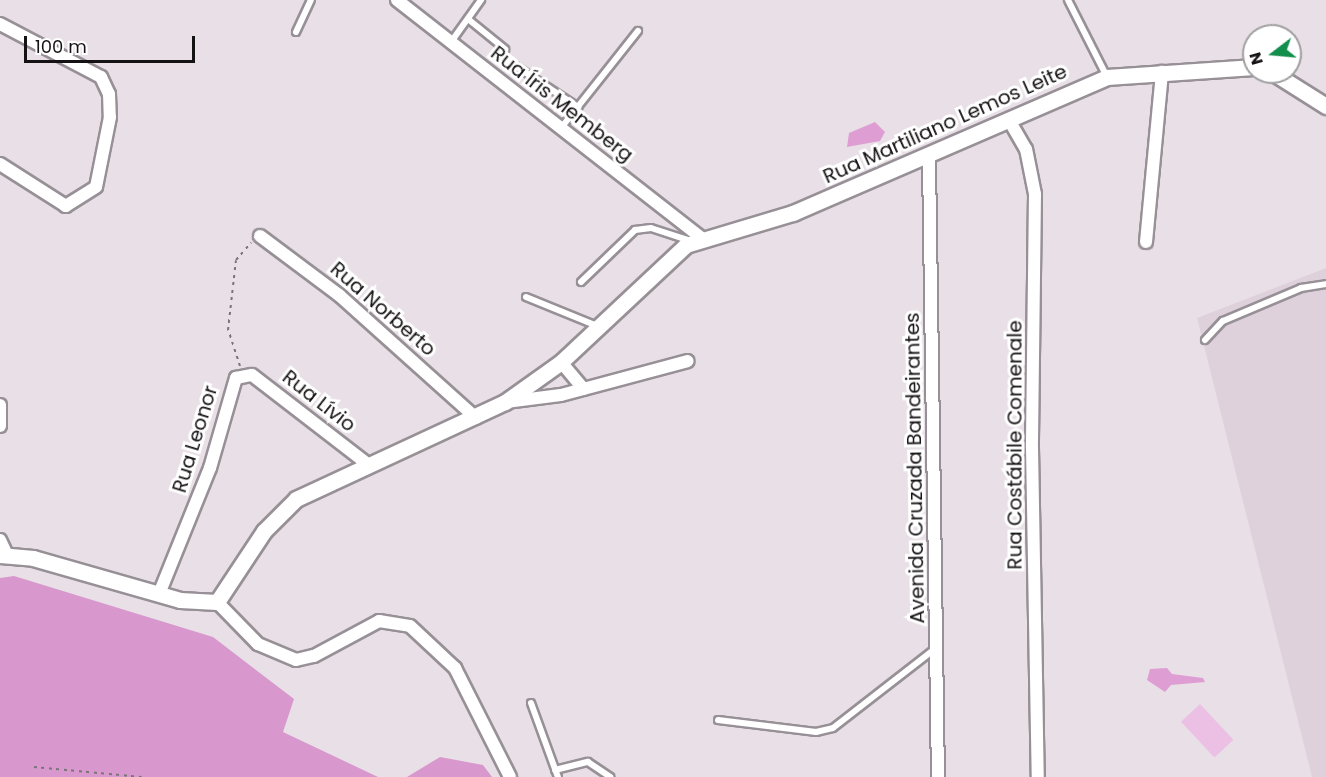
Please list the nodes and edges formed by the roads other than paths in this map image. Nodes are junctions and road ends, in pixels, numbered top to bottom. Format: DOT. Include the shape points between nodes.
graph roads {
  1 [pos="311,0"];
  2 [pos="397,0"];
  3 [pos="481,0"];
  4 [pos="1068,0"];
  5 [pos="468,19"];
  6 [pos="0,24"];
  7 [pos="638,31"];
  8 [pos="296,32"];
  9 [pos="451,42"];
  10 [pos="505,49"];
  11 [pos="514,65"];
  12 [pos="1242,68"];
  13 [pos="1162,72"];
  14 [pos="1107,77"];
  15 [pos="1291,84"];
  16 [pos="1326,106"];
  17 [pos="578,107"];
  18 [pos="1009,120"];
  19 [pos="561,128"];
  20 [pos="929,159"];
  21 [pos="0,164"];
  22 [pos="260,236"];
  23 [pos="699,241"];
  24 [pos="1146,242"];
  25 [pos="580,282"];
  26 [pos="1326,284"];
  27 [pos="526,297"];
  28 [pos="598,326"];
  29 [pos="1205,340"];
  30 [pos="688,361"];
  31 [pos="561,362"];
  32 [pos="243,374"];
  33 [pos="584,389"];
  34 [pos="505,402"];
  35 [pos="0,405"];
  36 [pos="476,418"];
  37 [pos="0,426"];
  38 [pos="369,465"];
  39 [pos="2,550"];
  40 [pos="159,594"];
  41 [pos="217,602"];
  42 [pos="938,647"];
  43 [pos="531,703"];
  44 [pos="718,720"];
  45 [pos="555,770"];
  46 [pos="510,777"];
  47 [pos="558,777"];
  48 [pos="610,777"];
  49 [pos="938,777"];
  50 [pos="1038,777"];
  1 -- 8 [label="lane"];
  2 -- 9 [label="street, Rua Íris Memberg"];
  3 -- 5 [label="lane"];
  4 -- 14 [label="lane"];
  5 -- 9 [label="lane"];
  5 -- 10 [label="lane"];
  6 -- 21 [label="street" via="101,77 109,94 110,117 96,187 66,206"];
  7 -- 17 [label="lane"];
  9 -- 19 [label="street, Rua Íris Memberg"];
  11 -- 17 [label="lane"];
  12 -- 13 [label="street, Rua Martiliano Lemos Leite"];
  13 -- 14 [label="street, Rua Martiliano Lemos Leite"];
  13 -- 24 [label="street"];
  14 -- 18 [label="street, Rua Martiliano Lemos Leite"];
  15 -- 16 [label="street"];
  17 -- 19 [label="lane"];
  18 -- 20 [label="street, Rua Martiliano Lemos Leite"];
  18 -- 50 [label="street, Rua Costábile Comenale" via="1026,149 1035,194 1032,448"];
  19 -- 23 [label="street, Rua Íris Memberg"];
  20 -- 23 [label="street, Rua Martiliano Lemos Leite" via="794,213"];
  20 -- 42 [label="street, Avenida Cruzada Bandeirantes"];
  22 -- 36 [label="street, Rua Norberto" via="339,295"];
  23 -- 25 [label="lane" via="660,230 635,230"];
  23 -- 28 [label="street, Rua Martiliano Lemos Leite" via="659,266"];
  26 -- 29 [label="lane" via="1301,288 1223,321"];
  27 -- 28 [label="lane"];
  28 -- 31 [label="street, Rua Martiliano Lemos Leite"];
  30 -- 33 [label="street, Rua Martiliano Lemos Leite"];
  31 -- 33 [label="street"];
  31 -- 34 [label="street, Rua Martiliano Lemos Leite"];
  32 -- 38 [label="street, Rua Lívio" via="279,393"];
  32 -- 40 [label="street, Rua Leonor" via="230,386 210,468"];
  33 -- 34 [label="street, Rua Martiliano Lemos Leite"];
  34 -- 36 [label="street, Rua Martiliano Lemos Leite"];
  35 -- 37 [label="street"];
  36 -- 38 [label="street, Rua Martiliano Lemos Leite"];
  38 -- 41 [label="street, Rua Martiliano Lemos Leite" via="296,499 279,514"];
  39 -- 40 [label="street"];
  40 -- 41 [label="street"];
  41 -- 46 [label="street" via="258,644 296,660 314,656 379,621 410,626 454,668"];
  42 -- 44 [label="lane" via="833,728 816,732"];
  42 -- 49 [label="street, Avenida Cruzada Bandeirantes"];
  43 -- 45 [label="lane"];
  45 -- 47 [label="lane"];
  45 -- 48 [label="lane" via="588,762"];
}
